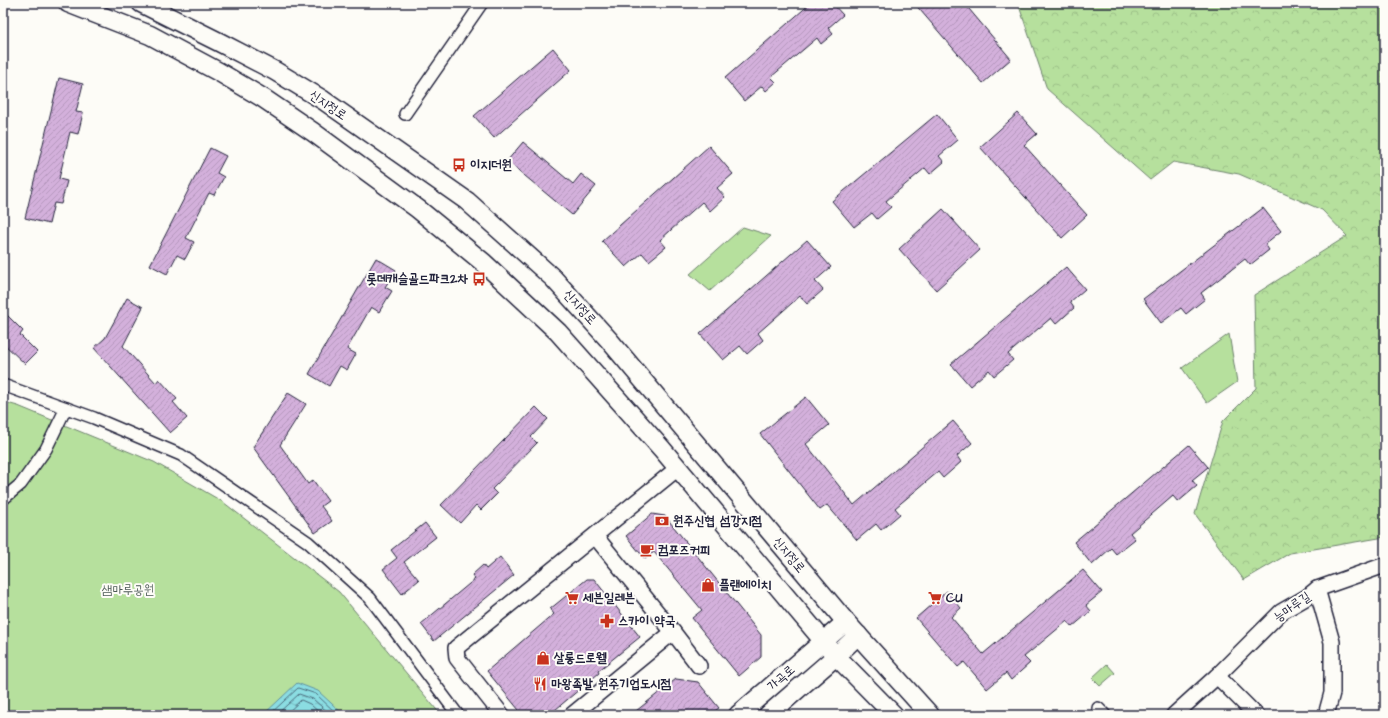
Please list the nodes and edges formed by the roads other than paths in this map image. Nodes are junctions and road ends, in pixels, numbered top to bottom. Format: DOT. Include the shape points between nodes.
graph roads {
  1 [pos="68,3"];
  2 [pos="141,3"];
  3 [pos="482,3"];
  4 [pos="405,114"];
  5 [pos="3,385"];
  6 [pos="66,408"];
  7 [pos="678,468"];
  8 [pos="3,499"];
  9 [pos="595,536"];
  10 [pos="1385,565"];
  11 [pos="1317,589"];
  12 [pos="846,622"];
  13 [pos="673,632"];
  14 [pos="858,635"];
  15 [pos="824,641"];
  16 [pos="836,656"];
  17 [pos="699,666"];
  18 [pos="1217,676"];
  19 [pos="458,715"];
  20 [pos="502,715"];
  21 [pos="572,715"];
  22 [pos="738,715"];
  23 [pos="768,715"];
  24 [pos="894,715"];
  25 [pos="930,715"];
  26 [pos="1174,715"];
  27 [pos="1256,715"];
  28 [pos="1326,715"];
  1 -- 7 [label="street" via="150,35 219,72 263,98 418,209 484,263 558,332"];
  2 -- 12 [label="street, 신지정로" via="317,96 467,201 558,284 609,340"];
  3 -- 4 [label="street"];
  5 -- 6 [label="street"];
  6 -- 8 [label="street" via="46,449 21,484"];
  6 -- 19 [label="street" via="181,455 308,542 370,598"];
  7 -- 9 [label="street"];
  7 -- 15 [label="street"];
  9 -- 13 [label="street"];
  9 -- 20 [label="street" via="456,648 457,658"];
  10 -- 11 [label="street, 능마루길"];
  11 -- 18 [label="street, 능마루길" via="1281,612"];
  11 -- 28 [label="street" via="1332,642 1332,692"];
  12 -- 14 [label="street, 신지정로"];
  12 -- 15 [label="street, 가곡로"];
  13 -- 17 [label="street"];
  13 -- 21 [label="street"];
  14 -- 16 [label="street, 가곡로"];
  14 -- 25 [label="street, 신지정로"];
  15 -- 16 [label="street"];
  15 -- 22 [label="street, 가곡로"];
  16 -- 23 [label="street, 가곡로"];
  16 -- 24 [label="street"];
  18 -- 26 [label="street, 능마루길"];
  18 -- 27 [label="street"];
}
